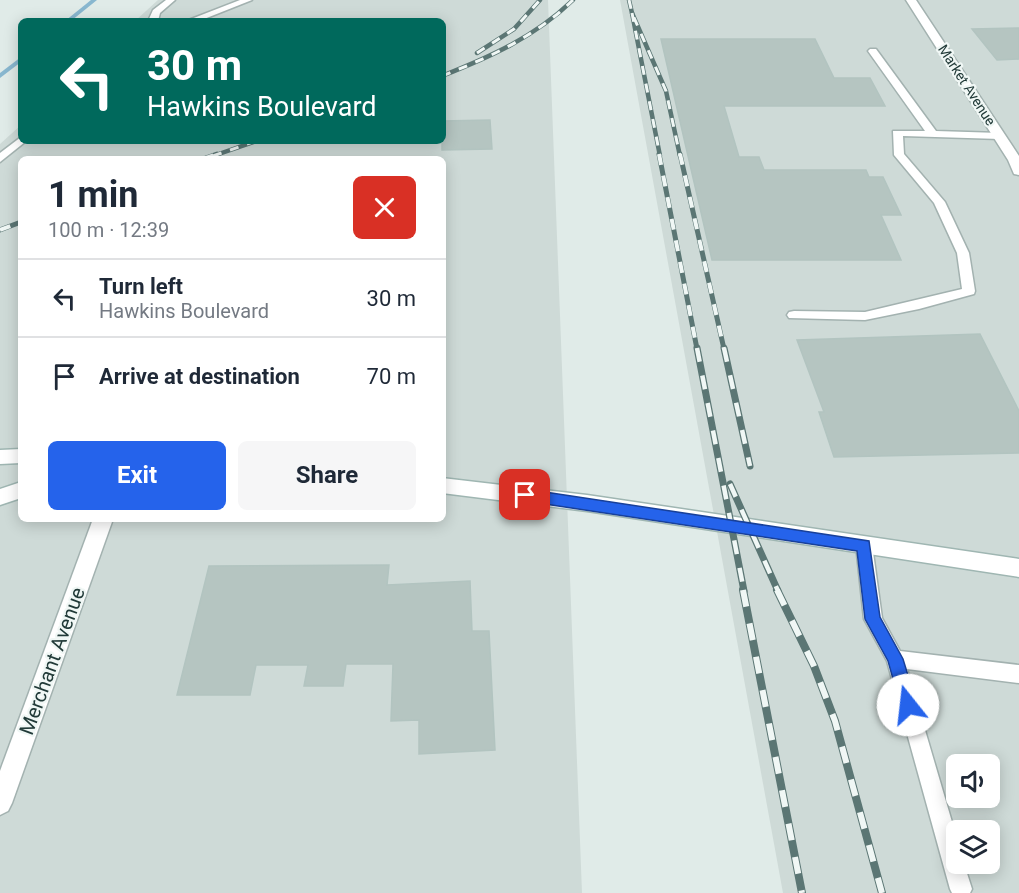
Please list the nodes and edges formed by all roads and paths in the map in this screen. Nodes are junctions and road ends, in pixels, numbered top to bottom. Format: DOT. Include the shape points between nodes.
graph roads {
  1 [pos="171,0"];
  2 [pos="248,0"];
  3 [pos="911,0"];
  4 [pos="154,18"];
  5 [pos="199,18"];
  6 [pos="873,51"];
  7 [pos="932,133"];
  8 [pos="1000,136"];
  9 [pos="18,143"];
  10 [pos="0,159"];
  11 [pos="1019,171"];
  12 [pos="794,315"];
  13 [pos="18,456"];
  14 [pos="0,457"];
  15 [pos="446,486"];
  16 [pos="18,491"];
  17 [pos="0,497"];
  18 [pos="102,522"];
  19 [pos="864,545"];
  20 [pos="1019,568"];
  21 [pos="895,659"];
  22 [pos="1019,674"];
  23 [pos="0,803"];
  24 [pos="961,889"];
  1 -- 4 [label="lane"];
  2 -- 5 [label="lane"];
  3 -- 8 [label="street, Market Avenue"];
  6 -- 7 [label="lane"];
  7 -- 8 [label="lane"];
  7 -- 12 [label="lane" via="897,132 899,155 939,202 963,252 969,291 865,316"];
  8 -- 11 [label="street, Market Avenue"];
  9 -- 10 [label="lane"];
  13 -- 14 [label="street"];
  15 -- 19 [label="street"];
  16 -- 17 [label="street"];
  18 -- 23 [label="street, Merchant Avenue"];
  19 -- 20 [label="street"];
  19 -- 21 [label="lane" via="873,619"];
  21 -- 22 [label="lane"];
  21 -- 24 [label="lane"];
}
